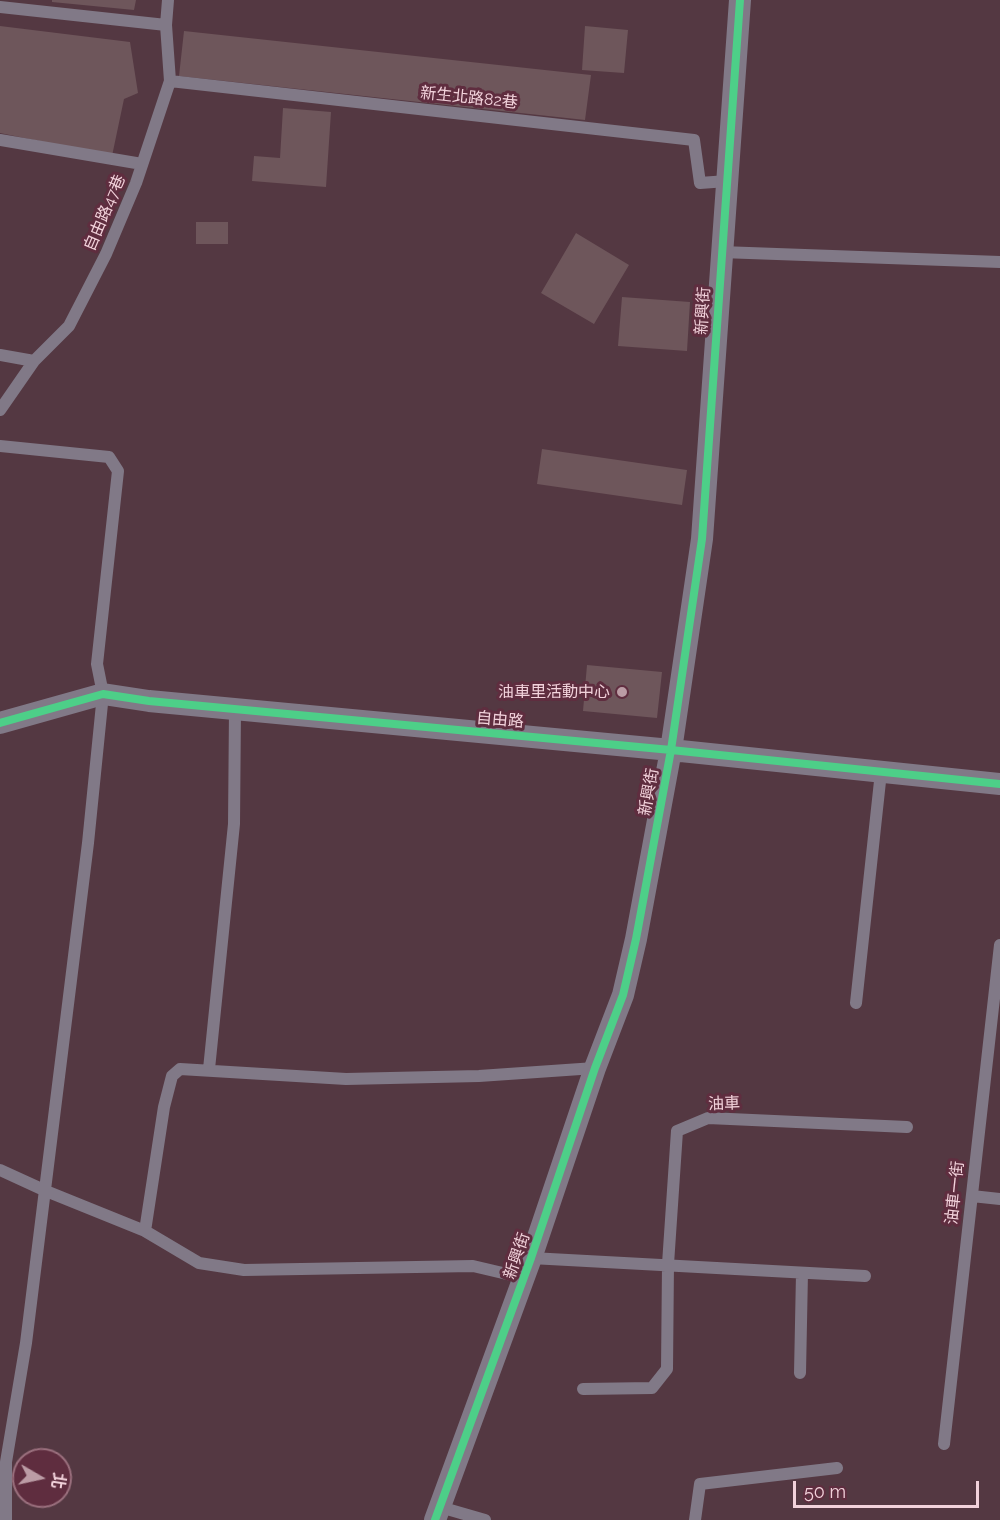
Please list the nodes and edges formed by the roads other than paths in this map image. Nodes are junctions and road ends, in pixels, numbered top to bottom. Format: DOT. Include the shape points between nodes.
graph roads {
  1 [pos="168,0"];
  2 [pos="740,0"];
  3 [pos="0,7"];
  4 [pos="166,25"];
  5 [pos="170,81"];
  6 [pos="0,140"];
  7 [pos="142,164"];
  8 [pos="727,181"];
  9 [pos="721,252"];
  10 [pos="1000,262"];
  11 [pos="0,355"];
  12 [pos="34,361"];
  13 [pos="0,410"];
  14 [pos="0,447"];
  15 [pos="103,694"];
  16 [pos="234,709"];
  17 [pos="0,723"];
  18 [pos="670,750"];
  19 [pos="880,772"];
  20 [pos="1000,784"];
  21 [pos="1000,945"];
  22 [pos="856,1004"];
  23 [pos="595,1068"];
  24 [pos="209,1070"];
  25 [pos="907,1126"];
  26 [pos="0,1170"];
  27 [pos="46,1191"];
  28 [pos="972,1196"];
  29 [pos="1000,1199"];
  30 [pos="145,1231"];
  31 [pos="668,1264"];
  32 [pos="528,1268"];
  33 [pos="802,1273"];
  34 [pos="865,1276"];
  35 [pos="800,1373"];
  36 [pos="583,1389"];
  37 [pos="944,1444"];
  38 [pos="837,1468"];
  39 [pos="437,1513"];
  40 [pos="6,1520"];
  41 [pos="485,1520"];
  42 [pos="695,1520"];
  1 -- 4 [label="lane, 自由路47巷"];
  2 -- 8 [label="street, 新興街"];
  3 -- 4 [label="lane"];
  4 -- 5 [label="lane, 自由路47巷"];
  5 -- 7 [label="lane, 自由路47巷"];
  5 -- 8 [label="lane, 新生北路82巷" via="694,140 700,183"];
  6 -- 7 [label="lane"];
  7 -- 12 [label="lane, 自由路47巷" via="106,254 69,326"];
  8 -- 9 [label="street, 新興街"];
  9 -- 10 [label="lane"];
  9 -- 18 [label="street, 新興街" via="702,539"];
  11 -- 12 [label="lane"];
  12 -- 13 [label="lane, 自由路47巷"];
  14 -- 15 [label="lane" via="110,457 118,471 97,664"];
  15 -- 16 [label="street, 自由路"];
  15 -- 17 [label="street, 自由路"];
  15 -- 27 [label="lane"];
  16 -- 18 [label="street, 自由路"];
  16 -- 24 [label="lane" via="234,824"];
  18 -- 19 [label="street, 自由路"];
  18 -- 23 [label="street, 新興街" via="623,995"];
  19 -- 20 [label="street, 自由路"];
  19 -- 22 [label="lane"];
  21 -- 28 [label="lane, 油車一街"];
  23 -- 24 [label="lane" via="479,1076 346,1078"];
  23 -- 32 [label="street, 新興街"];
  24 -- 30 [label="lane" via="180,1069 172,1076"];
  25 -- 31 [label="lane, 油車" via="708,1118 677,1131"];
  26 -- 27 [label="lane"];
  27 -- 30 [label="lane"];
  27 -- 40 [label="lane" via="6,1462"];
  28 -- 29 [label="lane"];
  28 -- 37 [label="lane, 油車一街"];
  30 -- 32 [label="lane" via="199,1263 244,1270"];
  31 -- 32 [label="lane"];
  31 -- 33 [label="lane"];
  31 -- 36 [label="lane, 油車" via="667,1369 652,1388"];
  32 -- 39 [label="street, 新興街"];
  33 -- 34 [label="lane"];
  33 -- 35 [label="lane"];
  38 -- 42 [label="lane" via="700,1484"];
  39 -- 41 [label="lane"];
}
